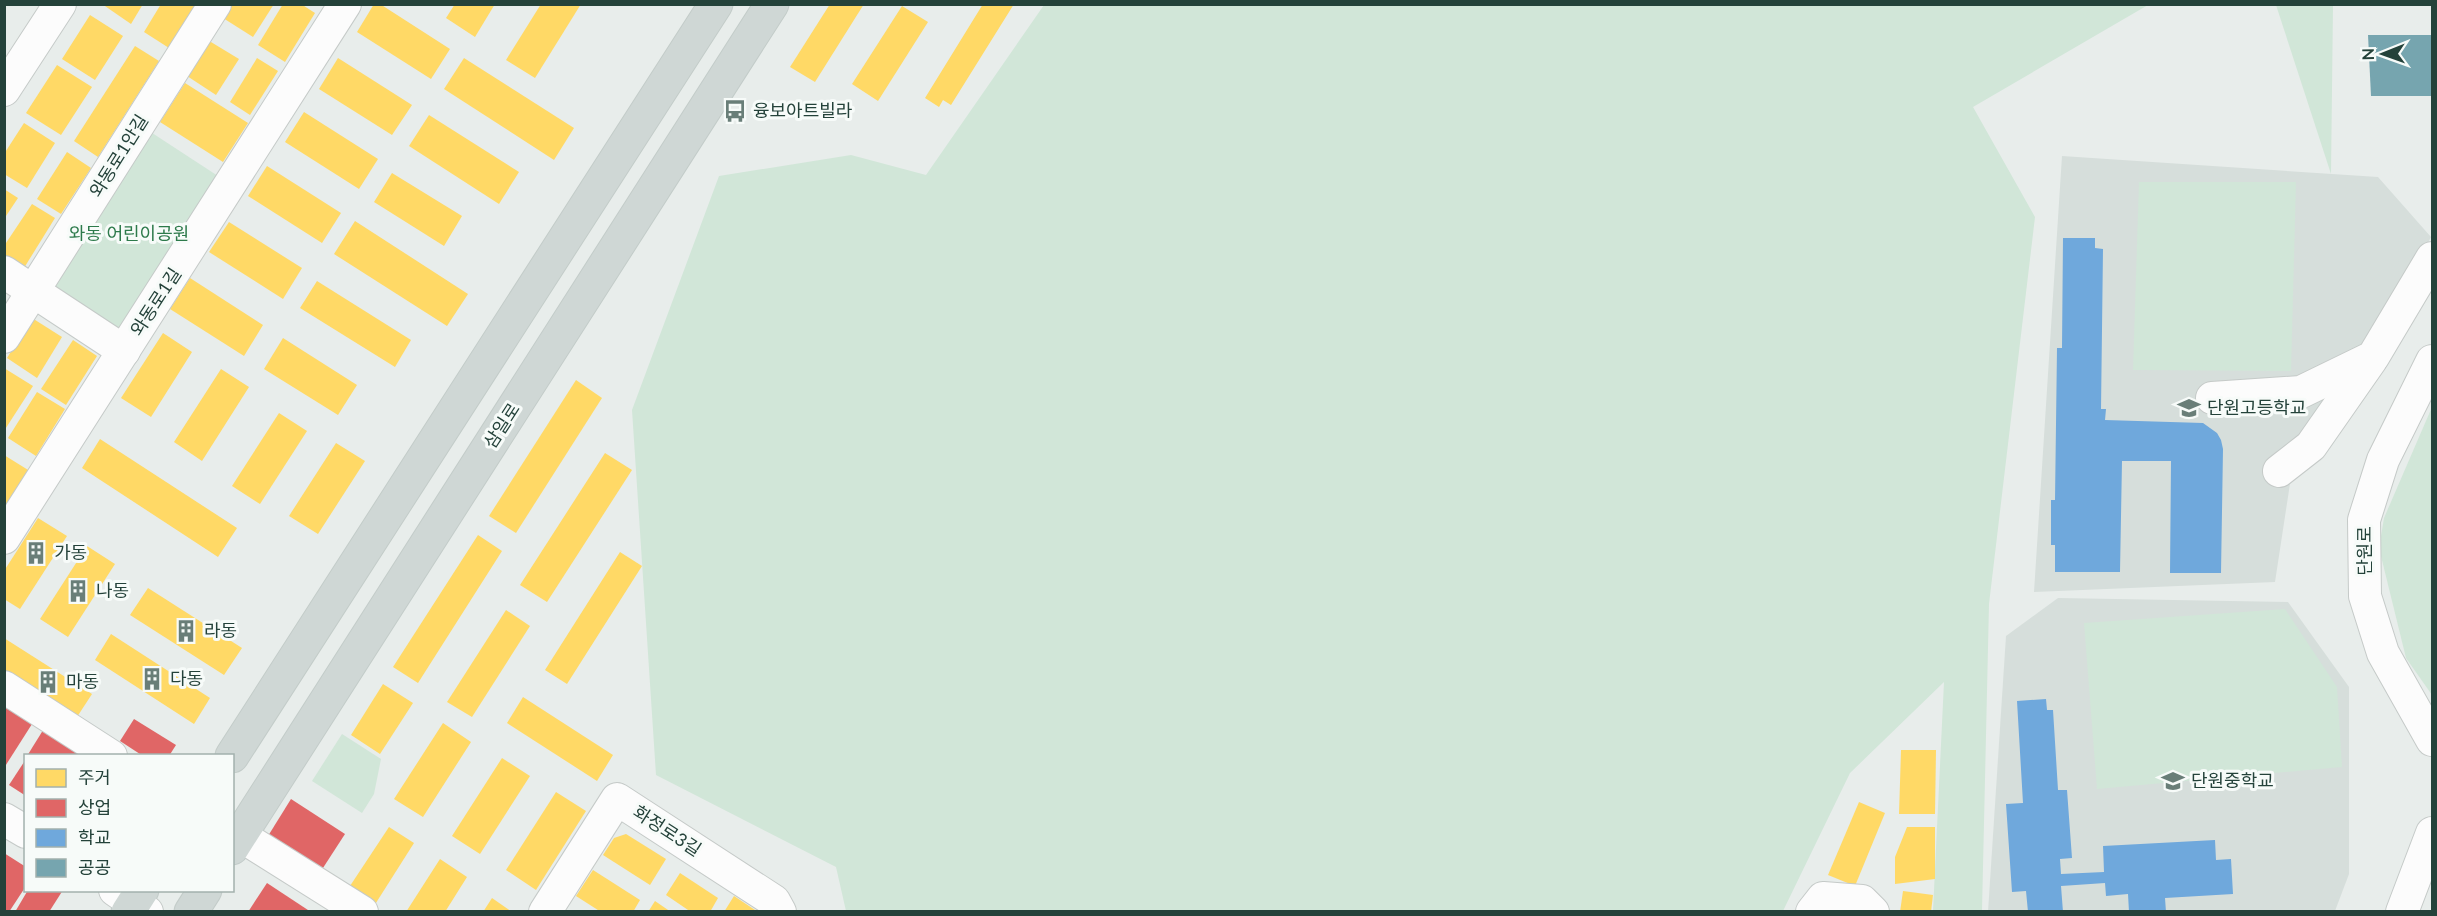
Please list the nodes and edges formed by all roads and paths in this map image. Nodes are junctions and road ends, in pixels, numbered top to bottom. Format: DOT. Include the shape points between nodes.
graph roads {
  1 [pos="60,4"];
  2 [pos="215,4"];
  3 [pos="345,4"];
  4 [pos="716,4"];
  5 [pos="772,4"];
  6 [pos="4,90"];
  7 [pos="2433,258"];
  8 [pos="4,272"];
  9 [pos="34,291"];
  10 [pos="4,337"];
  11 [pos="124,351"];
  12 [pos="2373,357"];
  13 [pos="2433,361"];
  14 [pos="2212,398"];
  15 [pos="2279,471"];
  16 [pos="4,538"];
  17 [pos="4,687"];
  18 [pos="2433,740"];
  19 [pos="108,754"];
  20 [pos="233,754"];
  21 [pos="4,819"];
  22 [pos="24,831"];
  23 [pos="2433,833"];
  24 [pos="237,842"];
  25 [pos="204,892"];
  26 [pos="559,907"];
  27 [pos="191,912"];
  28 [pos="362,912"];
  29 [pos="780,912"];
  30 [pos="1812,912"];
  31 [pos="1873,912"];
  32 [pos="2402,912"];
  1 -- 6 [label="street"];
  2 -- 9 [label="street, 와동로1안길"];
  3 -- 11 [label="street, 와동로1길"];
  4 -- 20 [label="main road"];
  5 -- 24 [label="main road, 삼일로"];
  7 -- 12 [label="street"];
  8 -- 9 [label="street"];
  9 -- 10 [label="street, 와동로1안길"];
  9 -- 11 [label="street"];
  11 -- 16 [label="street, 와동로1길"];
  12 -- 14 [label="street" via="2301,392"];
  12 -- 15 [label="street" via="2311,446"];
  13 -- 18 [label="street, 단원로" via="2383,460 2364,520 2365,596 2383,652"];
  17 -- 19 [label="street"];
  21 -- 22 [label="street"];
  23 -- 32 [label="street"];
  24 -- 28 [label="street"];
  25 -- 27 [label="main road"];
  26 -- 29 [label="street, 화정로3길" via="617,799 774,901"];
  30 -- 31 [label="street" via="1824,898 1862,901"];
}
